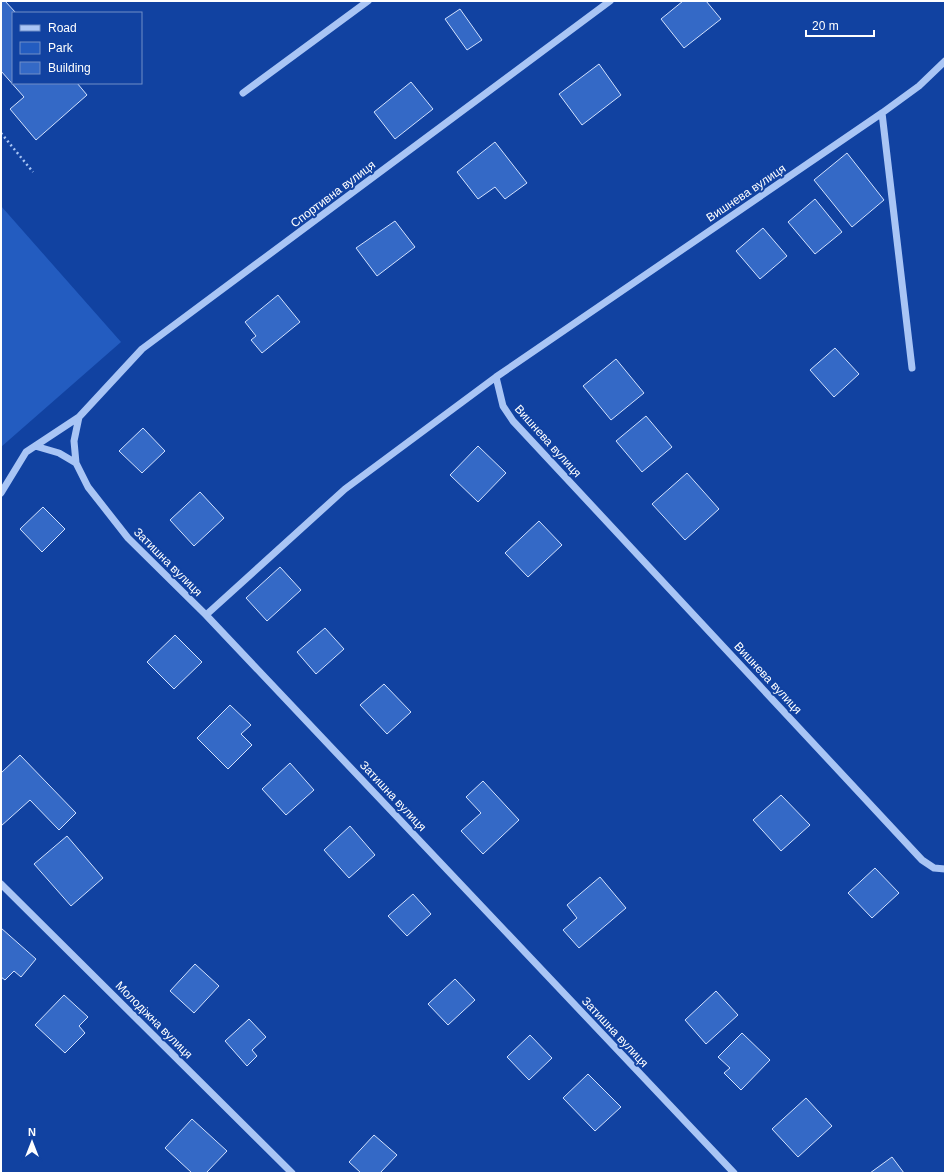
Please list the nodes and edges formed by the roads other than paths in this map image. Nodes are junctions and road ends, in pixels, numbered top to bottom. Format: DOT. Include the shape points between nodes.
graph roads {
  1 [pos="368,1"];
  2 [pos="610,1"];
  3 [pos="945,61"];
  4 [pos="244,93"];
  5 [pos="882,113"];
  6 [pos="912,368"];
  7 [pos="496,377"];
  8 [pos="80,417"];
  9 [pos="35,446"];
  10 [pos="76,463"];
  11 [pos="1,493"];
  12 [pos="206,615"];
  13 [pos="945,869"];
  14 [pos="1,884"];
  15 [pos="292,1173"];
  16 [pos="734,1173"];
  1 -- 4 [label="street"];
  2 -- 8 [label="street, Спортивна вулиця" via="142,349"];
  3 -- 5 [label="street, Вишнева вулиця" via="919,86"];
  5 -- 6 [label="street"];
  5 -- 7 [label="street, Вишнева вулиця"];
  7 -- 12 [label="street" via="345,489"];
  7 -- 13 [label="street, Вишнева вулиця" via="503,406 513,421 922,860 934,868"];
  8 -- 9 [label="street"];
  8 -- 10 [label="street, Затишна вулиця" via="74,441"];
  9 -- 10 [label="street" via="59,453"];
  9 -- 11 [label="street" via="26,452"];
  10 -- 12 [label="street, Затишна вулиця" via="88,487 128,538"];
  12 -- 16 [label="street, Затишна вулиця"];
  14 -- 15 [label="street, Молодіжна вулиця"];
}
